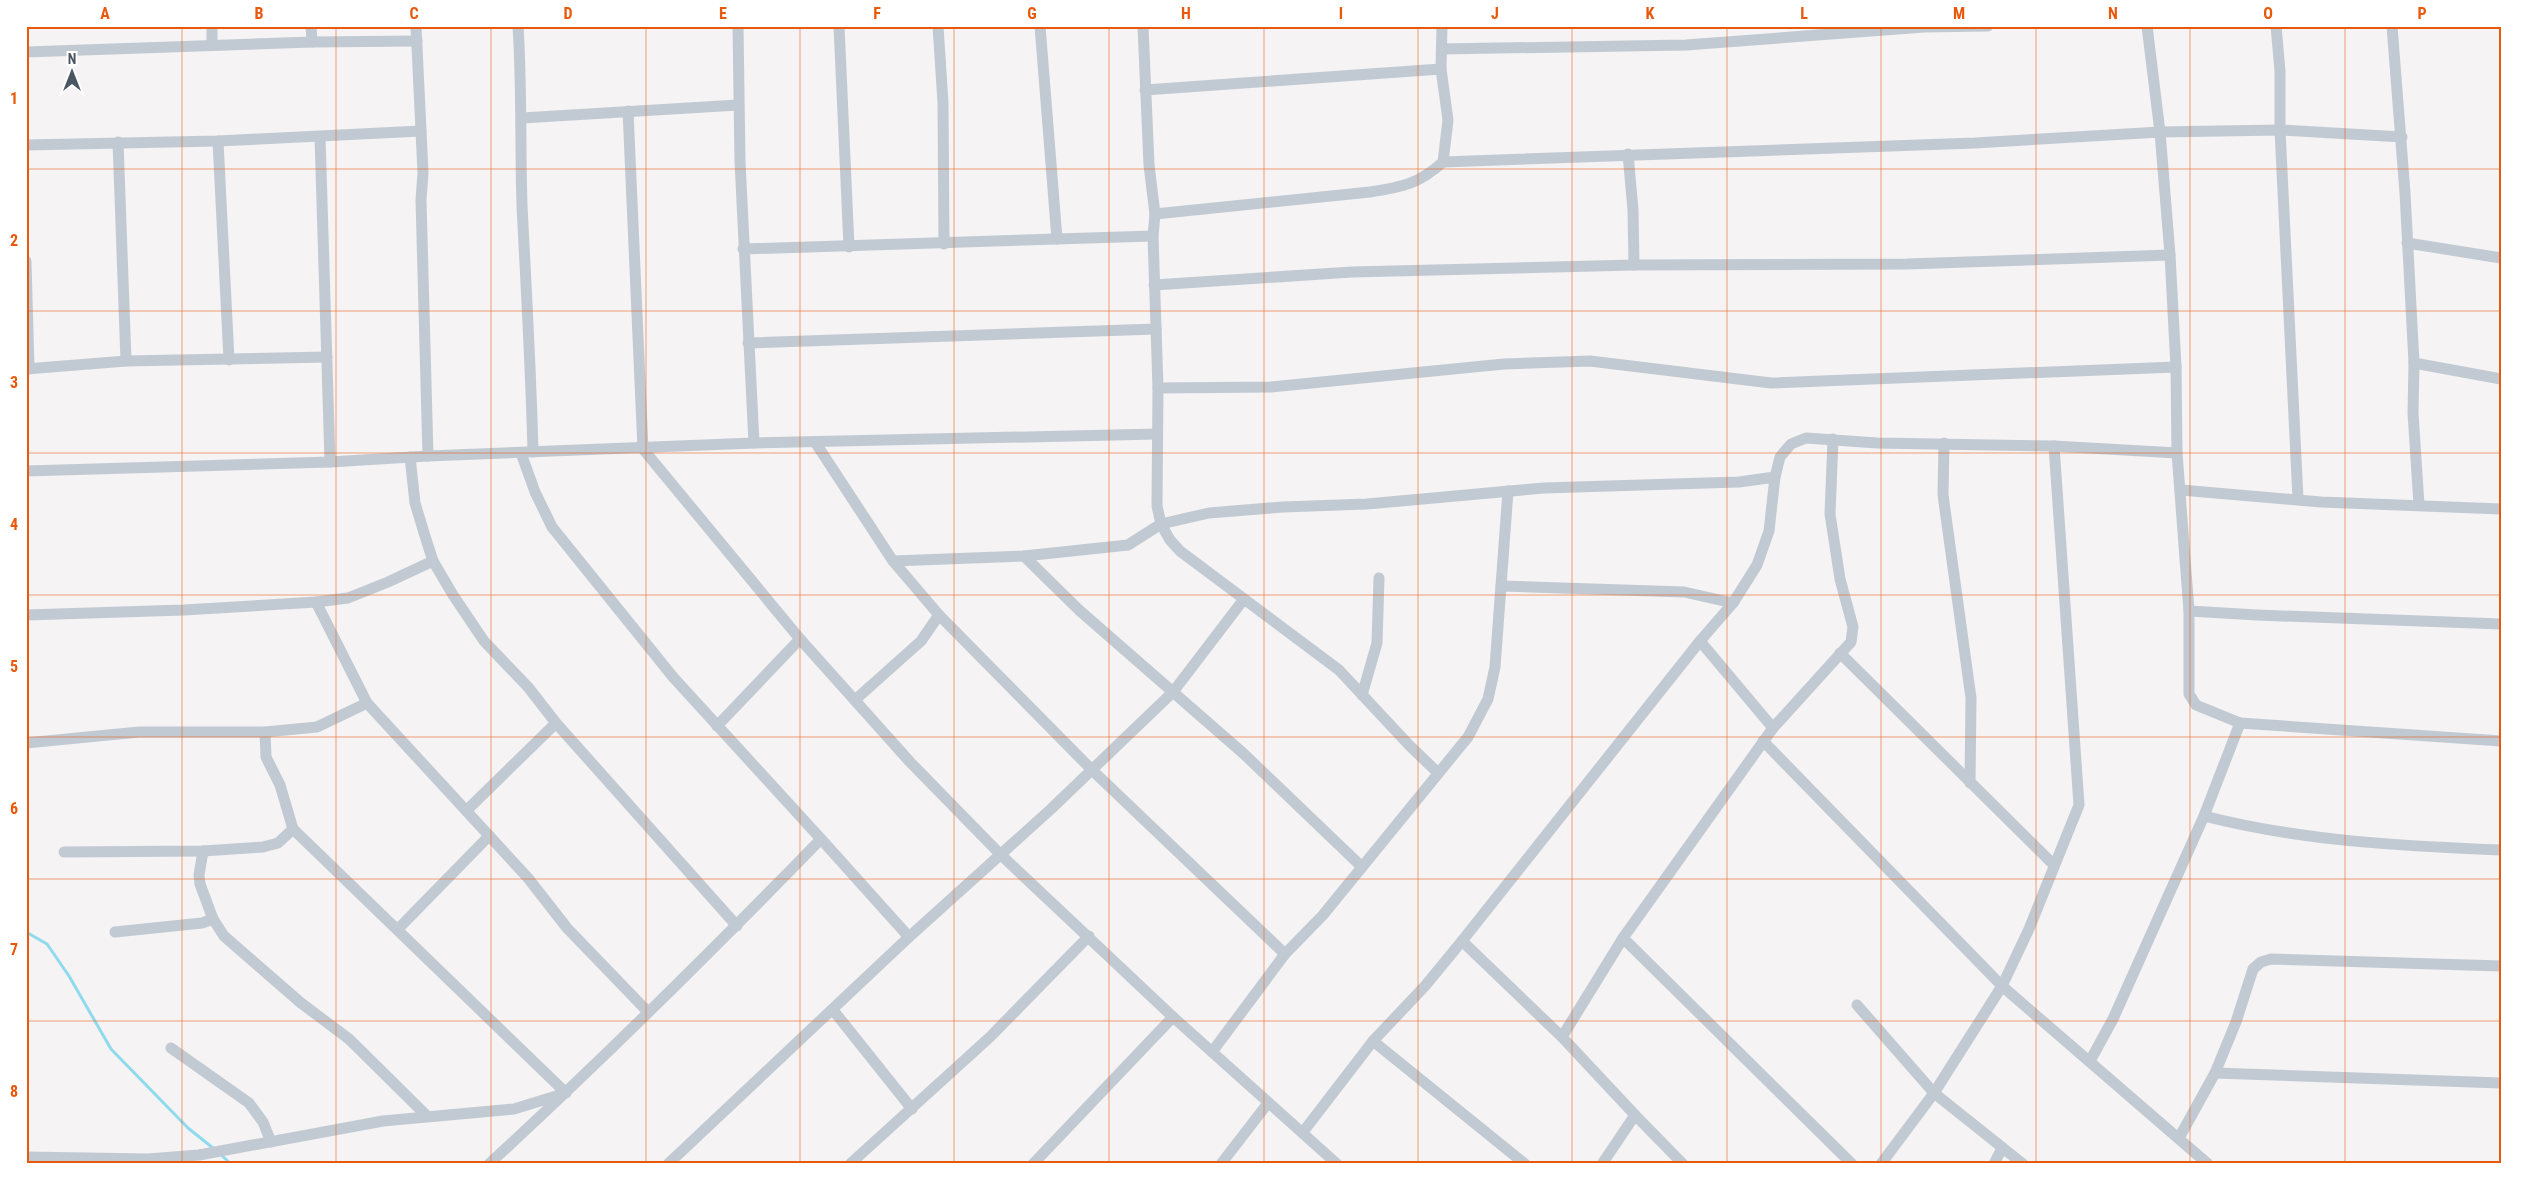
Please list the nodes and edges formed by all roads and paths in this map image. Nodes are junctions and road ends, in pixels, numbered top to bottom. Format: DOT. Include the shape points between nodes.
graph roads {
  1 [pos="212,26"];
  2 [pos="311,26"];
  3 [pos="416,26"];
  4 [pos="518,26"];
  5 [pos="738,26"];
  6 [pos="839,26"];
  7 [pos="938,26"];
  8 [pos="1040,26"];
  9 [pos="1143,26"];
  10 [pos="1442,26"];
  11 [pos="1988,26"];
  12 [pos="2147,26"];
  13 [pos="2276,26"];
  14 [pos="2392,26"];
  15 [pos="417,41"];
  16 [pos="312,42"];
  17 [pos="212,45"];
  18 [pos="1442,49"];
  19 [pos="26,52"];
  20 [pos="1441,69"];
  21 [pos="1145,90"];
  22 [pos="738,105"];
  23 [pos="628,111"];
  24 [pos="522,118"];
  25 [pos="2280,130"];
  26 [pos="421,131"];
  27 [pos="2160,132"];
  28 [pos="320,137"];
  29 [pos="2402,137"];
  30 [pos="218,141"];
  31 [pos="118,142"];
  32 [pos="26,145"];
  33 [pos="1628,154"];
  34 [pos="1443,162"];
  35 [pos="1154,214"];
  36 [pos="1153,236"];
  37 [pos="1057,238"];
  38 [pos="2407,243"];
  39 [pos="944,244"];
  40 [pos="849,247"];
  41 [pos="743,249"];
  42 [pos="2170,255"];
  43 [pos="2501,258"];
  44 [pos="26,261"];
  45 [pos="1634,265"];
  46 [pos="1154,285"];
  47 [pos="1156,329"];
  48 [pos="748,343"];
  49 [pos="327,358"];
  50 [pos="229,360"];
  51 [pos="126,361"];
  52 [pos="2414,362"];
  53 [pos="2176,367"];
  54 [pos="27,369"];
  55 [pos="2501,379"];
  56 [pos="1158,388"];
  57 [pos="1157,434"];
  58 [pos="1833,439"];
  59 [pos="815,442"];
  60 [pos="754,443"];
  61 [pos="1944,443"];
  62 [pos="2054,446"];
  63 [pos="643,449"];
  64 [pos="527,452"];
  65 [pos="2177,453"];
  66 [pos="428,456"];
  67 [pos="410,457"];
  68 [pos="330,462"];
  69 [pos="26,470"];
  70 [pos="1774,477"];
  71 [pos="2181,490"];
  72 [pos="1508,491"];
  73 [pos="2298,499"];
  74 [pos="2418,505"];
  75 [pos="2501,509"];
  76 [pos="1161,524"];
  77 [pos="1024,556"];
  78 [pos="433,561"];
  79 [pos="893,562"];
  80 [pos="1379,578"];
  81 [pos="1501,586"];
  82 [pos="1244,599"];
  83 [pos="316,602"];
  84 [pos="1733,603"];
  85 [pos="2188,610"];
  86 [pos="26,614"];
  87 [pos="939,615"];
  88 [pos="2501,624"];
  89 [pos="800,639"];
  90 [pos="1700,641"];
  91 [pos="1840,653"];
  92 [pos="1173,692"];
  93 [pos="1362,695"];
  94 [pos="856,700"];
  95 [pos="367,703"];
  96 [pos="556,723"];
  97 [pos="2240,723"];
  98 [pos="717,726"];
  99 [pos="1773,728"];
  100 [pos="265,732"];
  101 [pos="1763,741"];
  102 [pos="2501,741"];
  103 [pos="26,743"];
  104 [pos="1092,770"];
  105 [pos="1437,772"];
  106 [pos="1970,783"];
  107 [pos="467,810"];
  108 [pos="2204,816"];
  109 [pos="293,829"];
  110 [pos="489,836"];
  111 [pos="821,839"];
  112 [pos="2501,850"];
  113 [pos="202,851"];
  114 [pos="64,852"];
  115 [pos="1000,854"];
  116 [pos="2054,866"];
  117 [pos="1362,868"];
  118 [pos="212,919"];
  119 [pos="737,926"];
  120 [pos="398,929"];
  121 [pos="115,932"];
  122 [pos="909,936"];
  123 [pos="1088,936"];
  124 [pos="1623,938"];
  125 [pos="1462,941"];
  126 [pos="1285,954"];
  127 [pos="2501,966"];
  128 [pos="2002,986"];
  129 [pos="1857,1005"];
  130 [pos="833,1010"];
  131 [pos="648,1012"];
  132 [pos="1173,1017"];
  133 [pos="1562,1037"];
  134 [pos="1373,1041"];
  135 [pos="171,1048"];
  136 [pos="1212,1052"];
  137 [pos="2090,1061"];
  138 [pos="2215,1073"];
  139 [pos="2501,1083"];
  140 [pos="1934,1092"];
  141 [pos="566,1093"];
  142 [pos="1268,1103"];
  143 [pos="912,1109"];
  144 [pos="1635,1115"];
  145 [pos="427,1116"];
  146 [pos="1303,1132"];
  147 [pos="2179,1138"];
  148 [pos="271,1142"];
  149 [pos="2002,1148"];
  150 [pos="26,1158"];
  151 [pos="74,1161"];
  152 [pos="488,1164"];
  153 [pos="668,1164"];
  154 [pos="850,1164"];
  155 [pos="1033,1164"];
  156 [pos="1220,1164"];
  157 [pos="1337,1164"];
  158 [pos="1525,1164"];
  159 [pos="1602,1164"];
  160 [pos="1683,1164"];
  161 [pos="1852,1164"];
  162 [pos="1881,1164"];
  163 [pos="1994,1164"];
  164 [pos="2023,1164"];
  165 [pos="2208,1164"];
  1 -- 17 [label="street"];
  2 -- 16 [label="street"];
  3 -- 15 [label="street"];
  4 -- 24 [label="street"];
  5 -- 22 [label="street"];
  6 -- 40 [label="street"];
  7 -- 39 [label="street" via="943,103"];
  8 -- 37 [label="street"];
  9 -- 21 [label="street"];
  10 -- 18 [label="street"];
  11 -- 18 [label="street" via="1924,27 1677,45"];
  12 -- 27 [label="street"];
  13 -- 25 [label="street"];
  14 -- 29 [label="street"];
  15 -- 16 [label="street"];
  15 -- 26 [label="street"];
  16 -- 17 [label="street"];
  17 -- 19 [label="street"];
  18 -- 20 [label="street"];
  20 -- 21 [label="street"];
  20 -- 34 [label="street" via="1448,120"];
  21 -- 35 [label="street"];
  22 -- 23 [label="street"];
  22 -- 41 [label="street"];
  23 -- 24 [label="street"];
  23 -- 63 [label="street"];
  24 -- 64 [label="street" via="522,203 530,334"];
  25 -- 27 [label="street"];
  25 -- 29 [label="street"];
  25 -- 73 [label="street"];
  26 -- 28 [label="street"];
  26 -- 66 [label="street"];
  27 -- 33 [label="street" via="1975,143"];
  27 -- 42 [label="street"];
  28 -- 30 [label="street"];
  28 -- 49 [label="street"];
  29 -- 38 [label="street"];
  30 -- 31 [label="street"];
  30 -- 50 [label="street"];
  31 -- 32 [label="street"];
  31 -- 51 [label="street"];
  33 -- 34 [label="street"];
  33 -- 45 [label="street"];
  34 -- 35 [label="street" via="1427,177 1400,187 1250,206"];
  35 -- 36 [label="street"];
  36 -- 37 [label="street"];
  36 -- 46 [label="street"];
  37 -- 39 [label="street"];
  38 -- 43 [label="street"];
  38 -- 52 [label="street"];
  39 -- 40 [label="street"];
  40 -- 41 [label="street"];
  41 -- 48 [label="street"];
  42 -- 45 [label="street" via="1907,264"];
  42 -- 53 [label="street"];
  44 -- 54 [label="street"];
  45 -- 46 [label="street" via="1352,272"];
  46 -- 47 [label="street"];
  47 -- 48 [label="street"];
  47 -- 56 [label="street"];
  48 -- 60 [label="street"];
  49 -- 50 [label="street"];
  49 -- 68 [label="street"];
  50 -- 51 [label="street"];
  51 -- 54 [label="street"];
  52 -- 55 [label="street"];
  52 -- 74 [label="street"];
  53 -- 56 [label="street" via="1771,382 1590,361 1504,364 1270,387"];
  53 -- 65 [label="street"];
  56 -- 57 [label="street"];
  57 -- 59 [label="street"];
  57 -- 76 [label="street" via="1156,506"];
  58 -- 61 [label="street"];
  58 -- 70 [label="street" via="1806,438 1791,444 1780,457"];
  58 -- 91 [label="street" via="1830,514 1840,579 1853,627 1850,642"];
  59 -- 60 [label="street"];
  59 -- 79 [label="street"];
  60 -- 63 [label="street"];
  61 -- 62 [label="street"];
  61 -- 106 [label="street" via="1943,495 1971,698"];
  62 -- 65 [label="street"];
  62 -- 116 [label="street" via="2079,805"];
  63 -- 64 [label="street"];
  63 -- 89 [label="street"];
  64 -- 66 [label="street"];
  64 -- 98 [label="street" via="535,492 552,527 673,677"];
  65 -- 71 [label="street"];
  66 -- 67 [label="street"];
  67 -- 68 [label="street"];
  67 -- 78 [label="street" via="416,503"];
  68 -- 69 [label="street"];
  70 -- 72 [label="street" via="1739,482"];
  70 -- 84 [label="street" via="1769,531 1757,565"];
  71 -- 73 [label="street"];
  71 -- 85 [label="street"];
  72 -- 76 [label="street" via="1367,504 1208,513"];
  72 -- 81 [label="street"];
  73 -- 74 [label="street"];
  74 -- 75 [label="street"];
  76 -- 77 [label="street" via="1128,545"];
  76 -- 82 [label="street" via="1180,551"];
  77 -- 79 [label="street"];
  77 -- 92 [label="street" via="1079,610"];
  78 -- 83 [label="street" via="348,598"];
  78 -- 96 [label="street" via="484,641 528,686"];
  79 -- 87 [label="street"];
  80 -- 93 [label="street" via="1377,643"];
  81 -- 84 [label="street" via="1684,592"];
  81 -- 105 [label="street" via="1495,667 1488,699 1468,737"];
  82 -- 92 [label="street"];
  82 -- 93 [label="street" via="1339,670"];
  83 -- 86 [label="street" via="184,610"];
  83 -- 95 [label="street"];
  84 -- 90 [label="street"];
  85 -- 88 [label="street"];
  85 -- 97 [label="street" via="2189,694 2196,705"];
  87 -- 94 [label="street" via="920,641"];
  87 -- 104 [label="street"];
  89 -- 94 [label="street"];
  89 -- 98 [label="street"];
  90 -- 99 [label="street"];
  90 -- 125 [label="street"];
  91 -- 99 [label="street"];
  91 -- 106 [label="street"];
  92 -- 104 [label="street"];
  92 -- 117 [label="street" via="1244,754"];
  93 -- 105 [label="street"];
  94 -- 115 [label="street" via="910,762"];
  95 -- 100 [label="street" via="317,727"];
  95 -- 107 [label="street"];
  96 -- 107 [label="street"];
  96 -- 119 [label="street"];
  97 -- 102 [label="street"];
  97 -- 108 [label="street"];
  98 -- 111 [label="street"];
  99 -- 101 [label="street"];
  100 -- 103 [label="street" via="139,732"];
  100 -- 109 [label="street" via="266,757 280,785"];
  101 -- 124 [label="street"];
  101 -- 128 [label="street"];
  104 -- 115 [label="street"];
  104 -- 126 [label="street"];
  105 -- 117 [label="street"];
  106 -- 116 [label="street"];
  107 -- 110 [label="street"];
  108 -- 112 [label="street" via="2252,828 2373,845"];
  108 -- 137 [label="street" via="2113,1019"];
  109 -- 113 [label="street" via="278,843"];
  109 -- 120 [label="street"];
  110 -- 120 [label="street"];
  110 -- 131 [label="street" via="528,878 567,928"];
  111 -- 119 [label="street"];
  111 -- 122 [label="street"];
  113 -- 114 [label="street"];
  113 -- 118 [label="street" via="199,875"];
  115 -- 122 [label="street"];
  115 -- 123 [label="street"];
  116 -- 128 [label="street"];
  117 -- 126 [label="street"];
  118 -- 121 [label="street" via="202,923"];
  118 -- 145 [label="street" via="238,949 349,1039"];
  119 -- 131 [label="street"];
  120 -- 141 [label="street"];
  122 -- 130 [label="street"];
  123 -- 132 [label="street"];
  123 -- 143 [label="street" via="990,1037"];
  124 -- 133 [label="street"];
  124 -- 161 [label="street"];
  125 -- 133 [label="street"];
  125 -- 134 [label="street"];
  126 -- 136 [label="street"];
  127 -- 138 [label="street" via="2271,959 2261,962 2252,968 2236,1022"];
  128 -- 137 [label="street"];
  128 -- 140 [label="street"];
  129 -- 140 [label="street"];
  130 -- 143 [label="street"];
  130 -- 153 [label="street"];
  131 -- 141 [label="street"];
  132 -- 136 [label="street"];
  132 -- 155 [label="street"];
  133 -- 144 [label="street"];
  134 -- 146 [label="street"];
  134 -- 158 [label="street"];
  135 -- 148 [label="street" via="249,1103 263,1122"];
  136 -- 142 [label="street"];
  137 -- 147 [label="street"];
  138 -- 139 [label="street"];
  138 -- 147 [label="street"];
  140 -- 149 [label="street"];
  140 -- 162 [label="street"];
  141 -- 145 [label="street" via="514,1109"];
  141 -- 152 [label="street"];
  142 -- 146 [label="street"];
  142 -- 156 [label="street"];
  143 -- 154 [label="street"];
  144 -- 159 [label="street"];
  144 -- 160 [label="street"];
  145 -- 148 [label="street"];
  146 -- 157 [label="street"];
  147 -- 165 [label="street"];
  148 -- 151 [label="street" via="199,1155"];
  149 -- 163 [label="street"];
  149 -- 164 [label="street"];
  150 -- 151 [label="street"];
}
